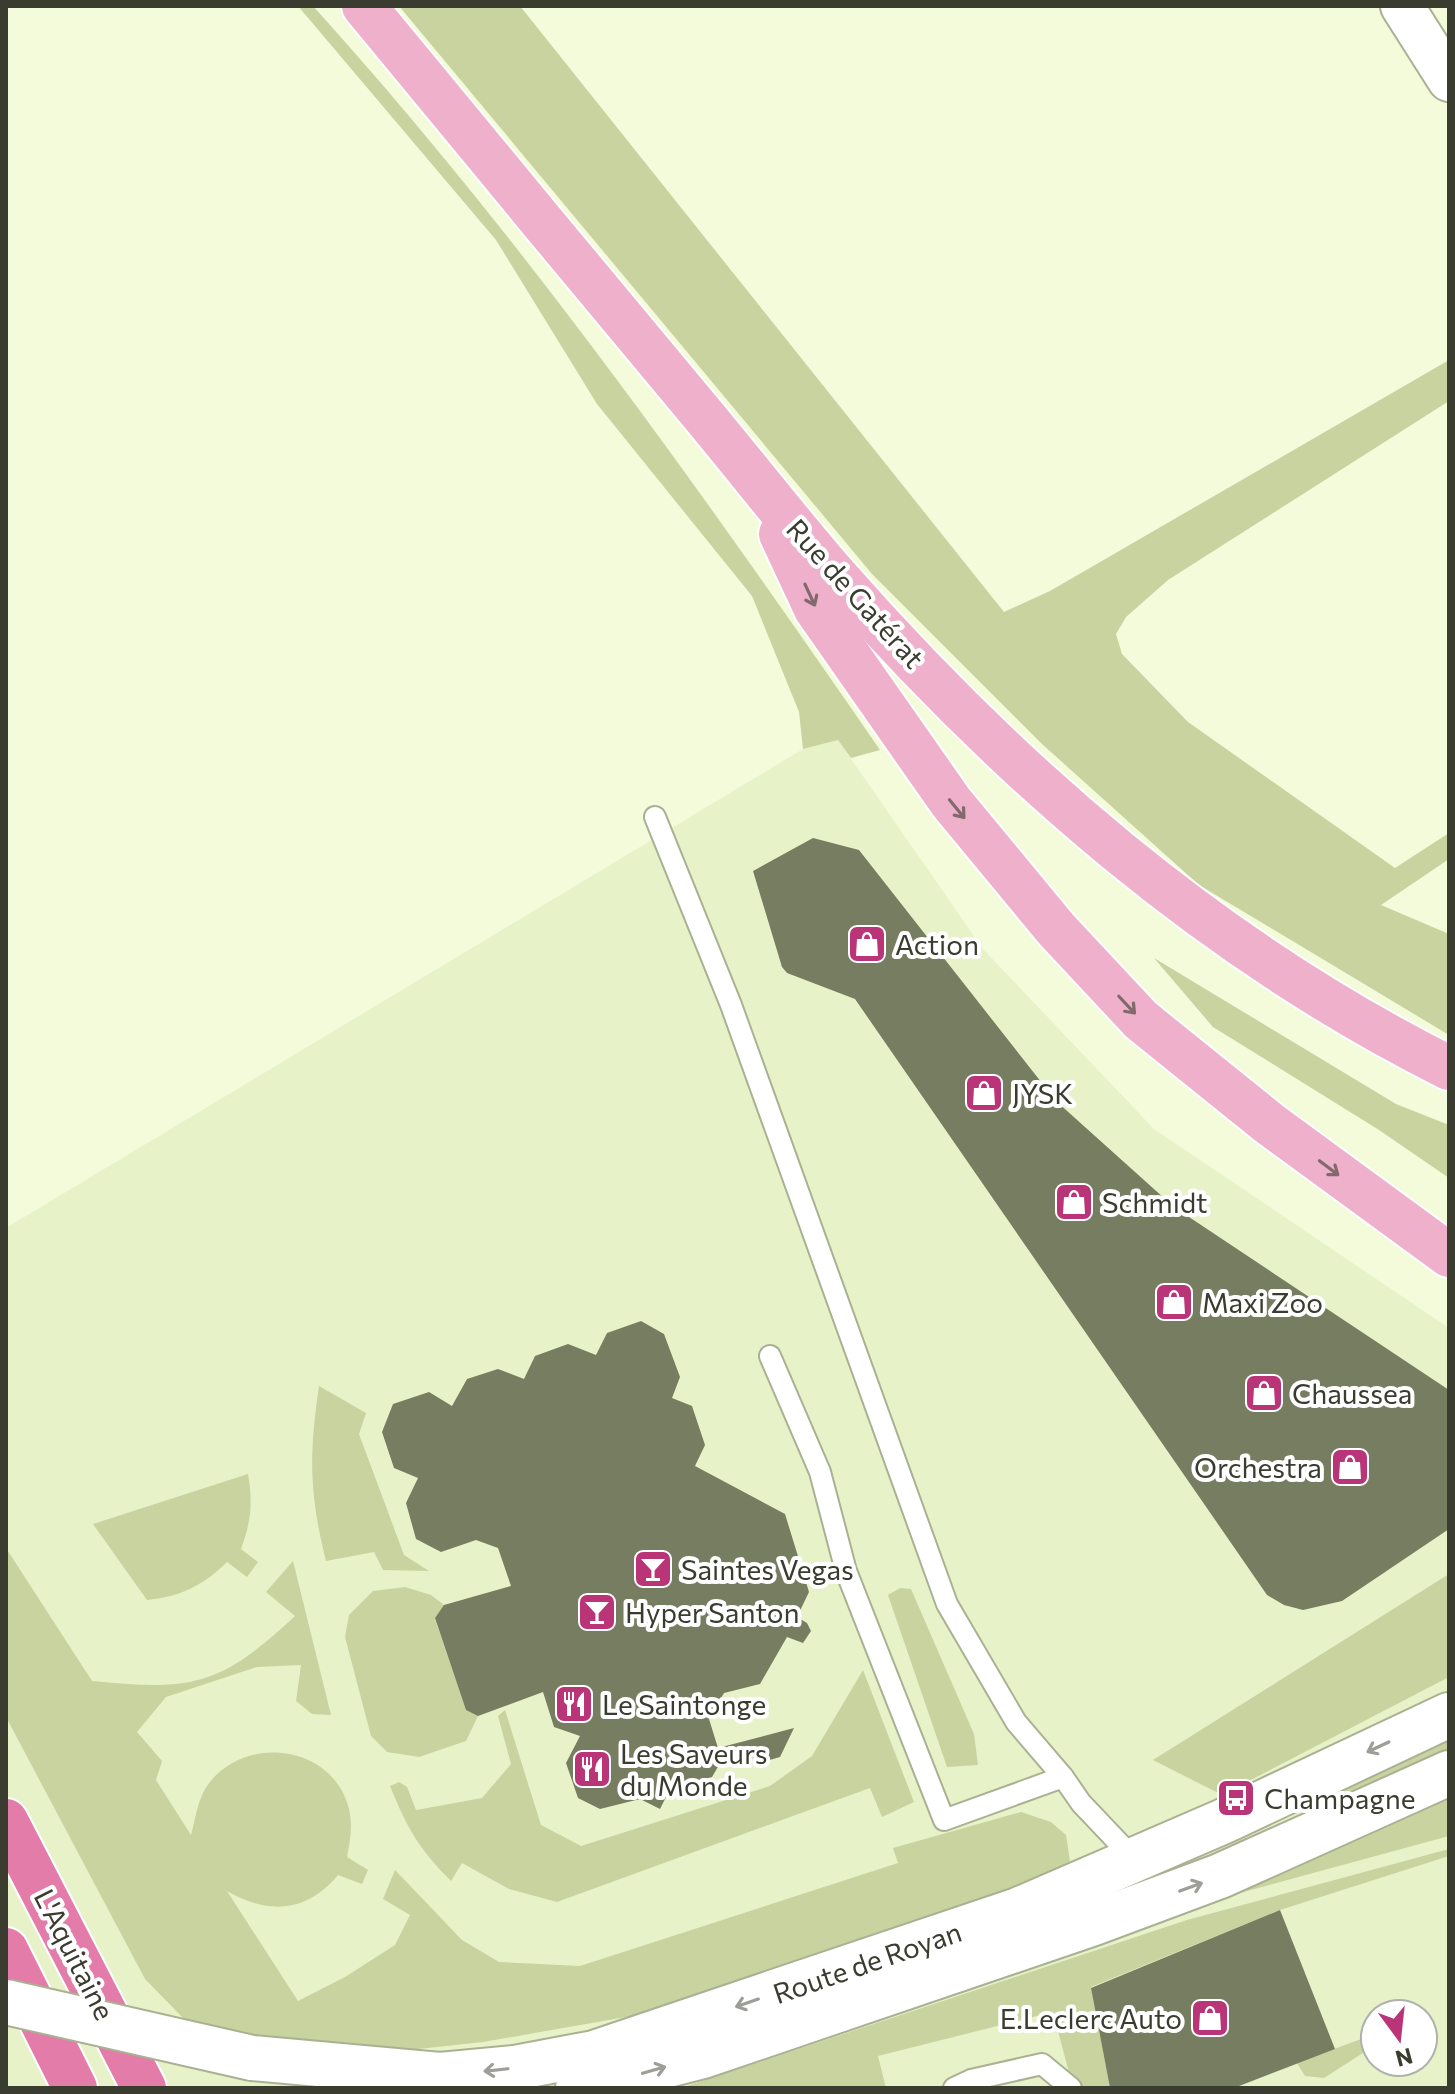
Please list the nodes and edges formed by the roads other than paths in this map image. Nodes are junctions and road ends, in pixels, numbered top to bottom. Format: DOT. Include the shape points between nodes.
graph roads {
  1 [pos="364,6"];
  2 [pos="1402,6"];
  3 [pos="1449,80"];
  4 [pos="753,473"];
  5 [pos="655,817"];
  6 [pos="1449,1068"];
  7 [pos="1449,1255"];
  8 [pos="770,1356"];
  9 [pos="1449,1715"];
  10 [pos="1449,1773"];
  11 [pos="1063,1777"];
  12 [pos="6,1821"];
  13 [pos="1136,1861"];
  14 [pos="6,1950"];
  15 [pos="887,1993"];
  16 [pos="6,2002"];
  17 [pos="252,2058"];
  18 [pos="75,2088"];
  19 [pos="144,2088"];
  20 [pos="346,2088"];
  21 [pos="578,2088"];
  22 [pos="954,2088"];
  23 [pos="1071,2088"];
  1 -- 4 [label="main road, Rue de Gatérat"];
  2 -- 3 [label="street"];
  4 -- 6 [label="main road, Rue de Gatérat" via="835,575 954,701 1143,875 1325,1001"];
  4 -- 7 [label="main road, one-way" via="816,609 951,802 1056,929 1141,1020 1270,1124"];
  5 -- 11 [label="lane" via="731,1005 947,1604 1016,1722"];
  8 -- 11 [label="lane" via="820,1472 846,1571 944,1820"];
  9 -- 13 [label="main road, Route de Royan, one-way"];
  15 -- 10 [label="main road, Route de Royan, one-way" via="1220,1876"];
  11 -- 13 [label="lane"];
  12 -- 19 [label="highway, L'Aquitaine"];
  13 -- 15 [label="main road" via="1134,1887 913,1964"];
  13 -- 17 [label="main road, Route de Royan, one-way" via="1018,1910 594,2053 440,2075"];
  14 -- 18 [label="highway"];
  21 -- 15 [label="main road, Route de Royan, one-way" via="703,2056"];
  16 -- 17 [label="main road, Route de Royan, bridge"];
  17 -- 20 [label="main road, Route de Royan"];
  22 -- 23 [label="lane" via="1042,2064"];
}
